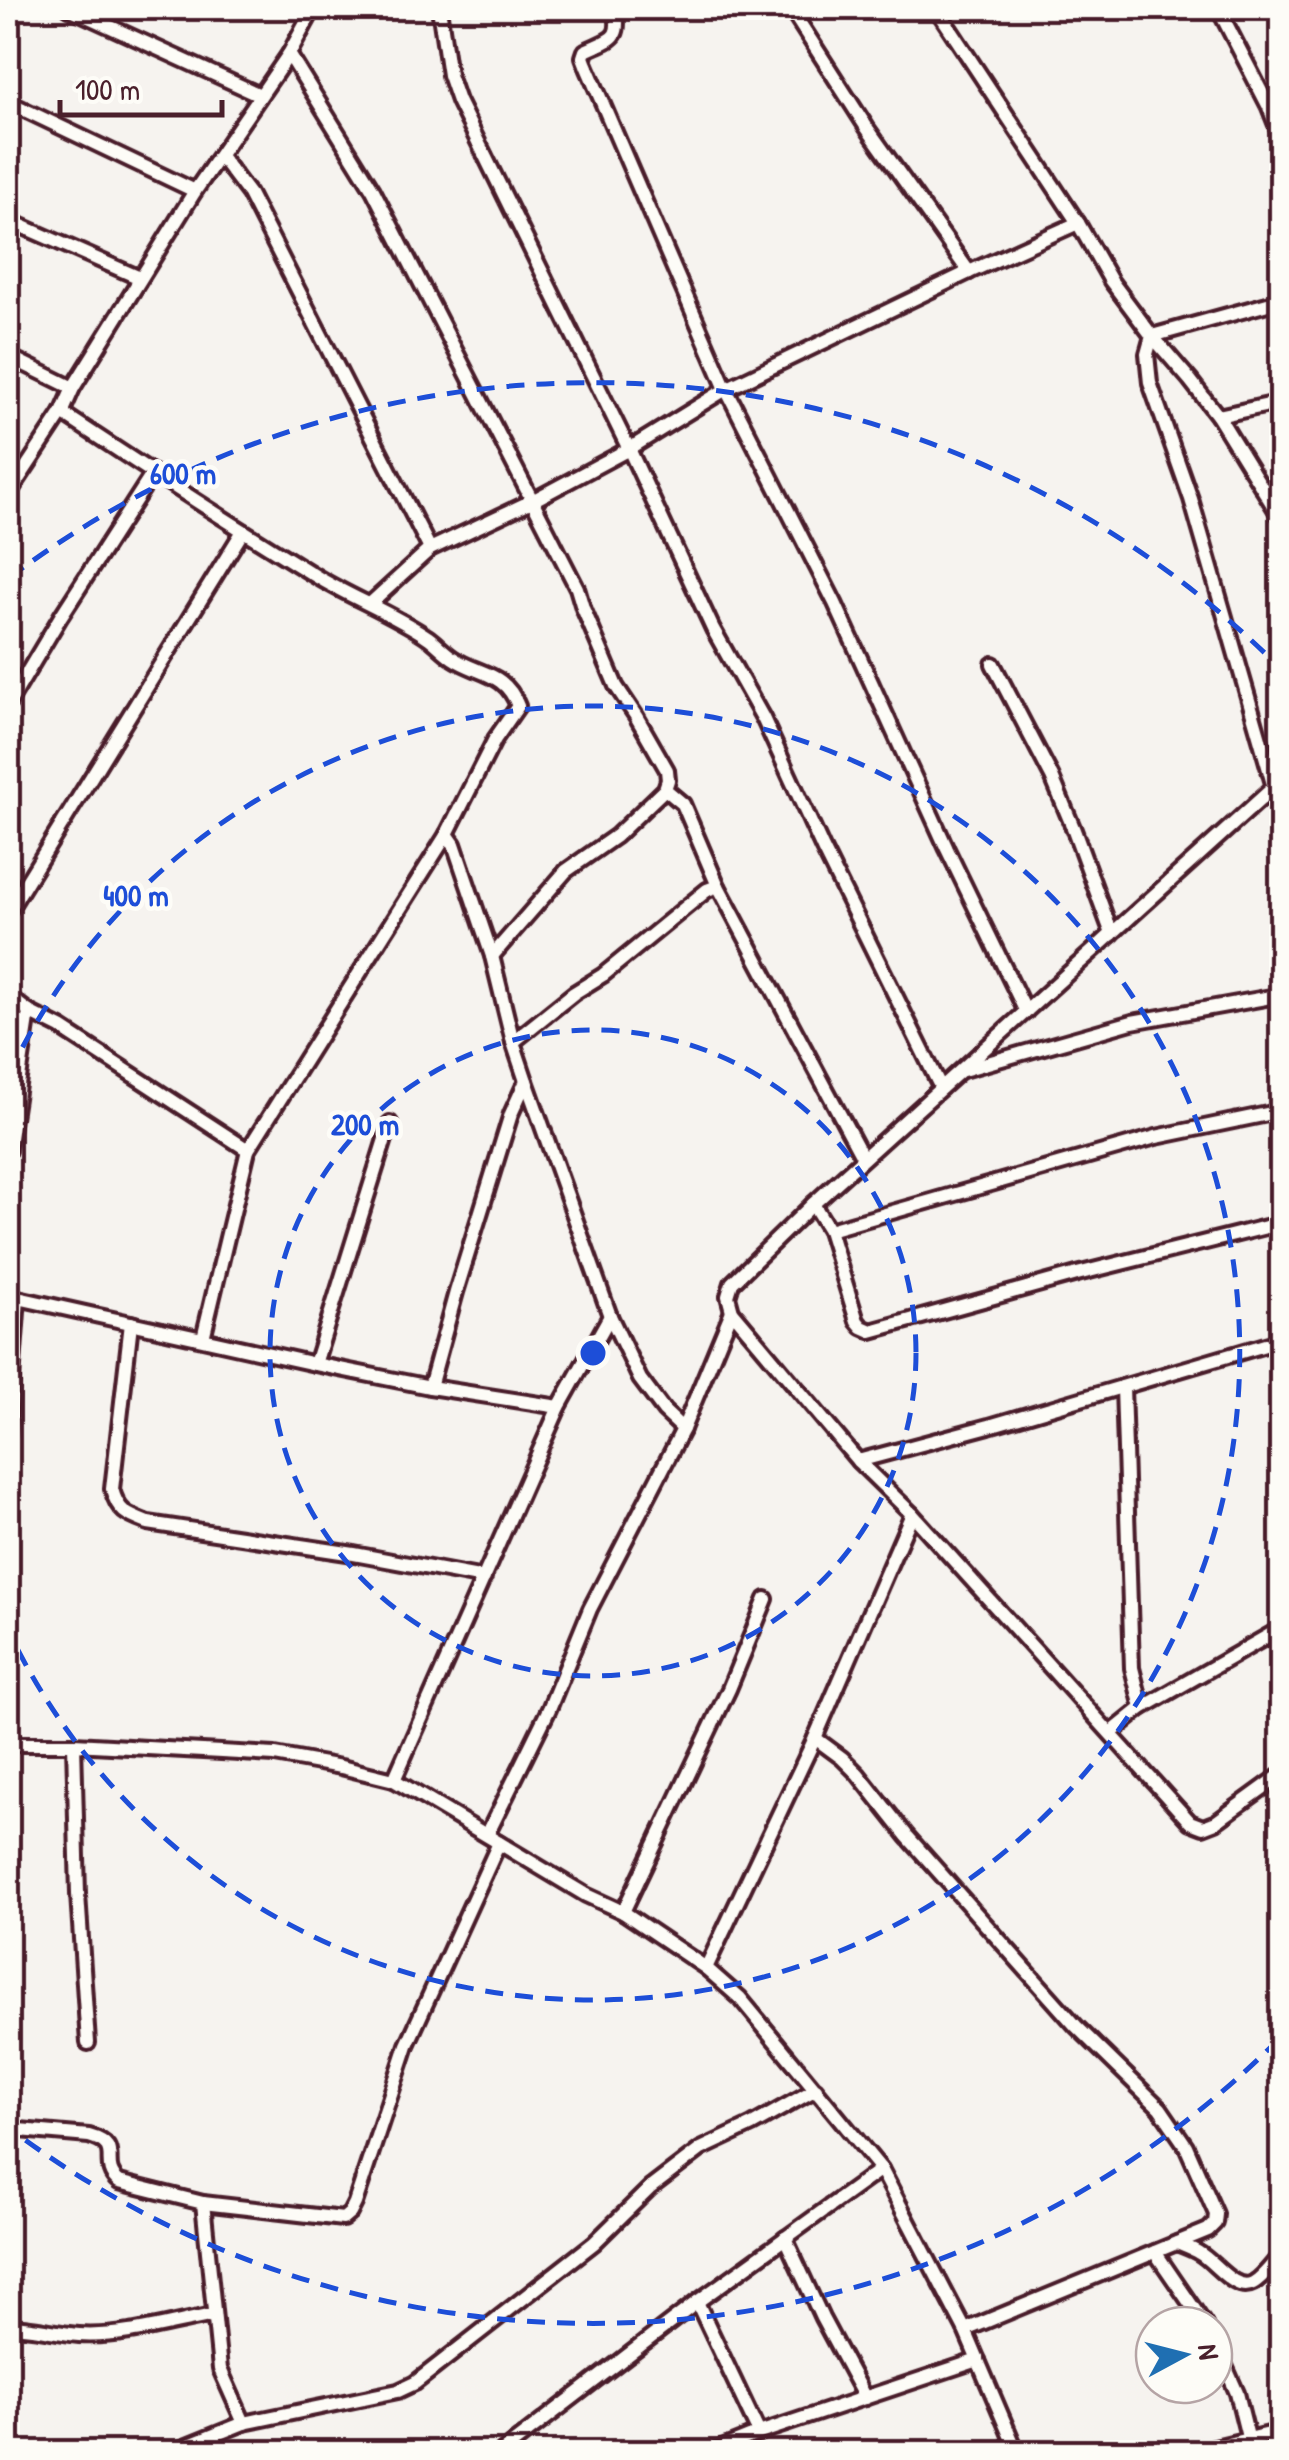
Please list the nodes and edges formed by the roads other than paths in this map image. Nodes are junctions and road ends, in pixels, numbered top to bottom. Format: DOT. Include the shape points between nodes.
graph roads {
  1 [pos="70,8"];
  2 [pos="314,8"];
  3 [pos="439,8"];
  4 [pos="615,8"];
  5 [pos="790,8"];
  6 [pos="936,8"];
  7 [pos="1218,8"];
  8 [pos="289,54"];
  9 [pos="260,96"];
  10 [pos="8,102"];
  11 [pos="1282,140"];
  12 [pos="221,157"];
  13 [pos="196,191"];
  14 [pos="8,220"];
  15 [pos="1078,222"];
  16 [pos="970,272"];
  17 [pos="140,278"];
  18 [pos="1282,300"];
  19 [pos="1152,336"];
  20 [pos="8,356"];
  21 [pos="73,388"];
  22 [pos="726,389"];
  23 [pos="1282,402"];
  24 [pos="62,413"];
  25 [pos="1218,416"];
  26 [pos="629,449"];
  27 [pos="153,473"];
  28 [pos="13,476"];
  29 [pos="8,495"];
  30 [pos="532,501"];
  31 [pos="1282,520"];
  32 [pos="243,532"];
  33 [pos="430,549"];
  34 [pos="370,604"];
  35 [pos="993,664"];
  36 [pos="10,697"];
  37 [pos="1274,787"];
  38 [pos="665,790"];
  39 [pos="1282,815"];
  40 [pos="447,834"];
  41 [pos="718,886"];
  42 [pos="8,912"];
  43 [pos="1112,934"];
  44 [pos="492,956"];
  45 [pos="1282,995"];
  46 [pos="8,996"];
  47 [pos="29,1012"];
  48 [pos="1026,1012"];
  49 [pos="513,1042"];
  50 [pos="960,1070"];
  51 [pos="526,1081"];
  52 [pos="941,1088"];
  53 [pos="1282,1111"];
  54 [pos="390,1124"];
  55 [pos="248,1150"];
  56 [pos="8,1151"];
  57 [pos="864,1158"];
  58 [pos="813,1204"];
  59 [pos="1282,1223"];
  60 [pos="829,1230"];
  61 [pos="13,1298"];
  62 [pos="732,1311"];
  63 [pos="610,1316"];
  64 [pos="131,1323"];
  65 [pos="203,1338"];
  66 [pos="1282,1340"];
  67 [pos="315,1364"];
  68 [pos="430,1387"];
  69 [pos="1123,1387"];
  70 [pos="558,1407"];
  71 [pos="683,1429"];
  72 [pos="8,1434"];
  73 [pos="858,1462"];
  74 [pos="912,1514"];
  75 [pos="484,1578"];
  76 [pos="766,1599"];
  77 [pos="1282,1628"];
  78 [pos="1142,1708"];
  79 [pos="1111,1733"];
  80 [pos="815,1738"];
  81 [pos="8,1744"];
  82 [pos="74,1744"];
  83 [pos="1282,1774"];
  84 [pos="394,1780"];
  85 [pos="493,1839"];
  86 [pos="623,1912"];
  87 [pos="706,1968"];
  88 [pos="88,2043"];
  89 [pos="816,2089"];
  90 [pos="8,2129"];
  91 [pos="881,2169"];
  92 [pos="203,2202"];
  93 [pos="785,2238"];
  94 [pos="1177,2243"];
  95 [pos="1155,2252"];
  96 [pos="1282,2253"];
  97 [pos="697,2302"];
  98 [pos="1191,2305"];
  99 [pos="213,2315"];
  100 [pos="8,2326"];
  101 [pos="965,2330"];
  102 [pos="978,2360"];
  103 [pos="1234,2387"];
  104 [pos="865,2398"];
  105 [pos="244,2423"];
  106 [pos="1282,2432"];
  107 [pos="759,2433"];
  108 [pos="1248,2441"];
  109 [pos="172,2452"];
  110 [pos="502,2452"];
  111 [pos="712,2452"];
  112 [pos="1016,2452"];
  113 [pos="1194,2452"];
  1 -- 9 [label="street"];
  2 -- 8 [label="street"];
  3 -- 26 [label="street" via="458,101"];
  4 -- 22 [label="street" via="616,33 583,57"];
  5 -- 16 [label="street"];
  6 -- 15 [label="street"];
  7 -- 11 [label="street"];
  8 -- 9 [label="street"];
  8 -- 30 [label="street" via="373,190"];
  9 -- 12 [label="street"];
  10 -- 13 [label="street"];
  12 -- 13 [label="street"];
  12 -- 33 [label="street" via="249,194"];
  13 -- 17 [label="street"];
  14 -- 17 [label="street"];
  15 -- 16 [label="street"];
  15 -- 19 [label="street"];
  16 -- 22 [label="street"];
  17 -- 21 [label="street"];
  18 -- 19 [label="street"];
  19 -- 25 [label="street"];
  19 -- 37 [label="street" via="1150,383 1191,498"];
  20 -- 21 [label="street"];
  21 -- 24 [label="street"];
  22 -- 26 [label="street"];
  22 -- 48 [label="street"];
  23 -- 25 [label="street"];
  24 -- 27 [label="street"];
  24 -- 28 [label="street"];
  25 -- 31 [label="street"];
  26 -- 30 [label="street"];
  26 -- 52 [label="street"];
  27 -- 32 [label="street"];
  27 -- 36 [label="street"];
  28 -- 29 [label="street"];
  30 -- 33 [label="street"];
  30 -- 38 [label="street" via="577,588 616,686 667,770"];
  32 -- 34 [label="street"];
  32 -- 42 [label="street"];
  33 -- 34 [label="street"];
  34 -- 40 [label="street" via="454,659 501,680 518,706"];
  35 -- 43 [label="street" via="1052,777"];
  37 -- 39 [label="street"];
  37 -- 43 [label="street"];
  38 -- 41 [label="street" via="684,804"];
  38 -- 44 [label="street" via="566,871"];
  40 -- 44 [label="street"];
  40 -- 55 [label="street"];
  41 -- 49 [label="street"];
  41 -- 57 [label="street"];
  43 -- 48 [label="street"];
  44 -- 49 [label="street"];
  45 -- 50 [label="street" via="1132,1022"];
  46 -- 47 [label="street"];
  47 -- 55 [label="street"];
  47 -- 56 [label="street"];
  48 -- 50 [label="street"];
  49 -- 51 [label="street"];
  50 -- 52 [label="street"];
  51 -- 63 [label="street"];
  51 -- 68 [label="street"];
  52 -- 57 [label="street"];
  53 -- 60 [label="street" via="1156,1138"];
  54 -- 67 [label="street"];
  55 -- 65 [label="street"];
  57 -- 58 [label="street"];
  58 -- 60 [label="street"];
  58 -- 62 [label="street" via="732,1284"];
  59 -- 60 [label="street" via="870,1330 857,1320"];
  61 -- 64 [label="street"];
  61 -- 72 [label="street"];
  62 -- 71 [label="street"];
  62 -- 73 [label="street"];
  63 -- 70 [label="street"];
  63 -- 71 [label="street" via="640,1379"];
  64 -- 65 [label="street"];
  64 -- 75 [label="street" via="112,1489 128,1516"];
  65 -- 67 [label="street"];
  66 -- 69 [label="street"];
  67 -- 68 [label="street"];
  68 -- 70 [label="street"];
  69 -- 73 [label="street"];
  69 -- 78 [label="street" via="1132,1668"];
  70 -- 75 [label="street"];
  71 -- 85 [label="street" via="590,1610"];
  73 -- 74 [label="street"];
  74 -- 79 [label="street"];
  74 -- 80 [label="street"];
  75 -- 84 [label="street"];
  76 -- 86 [label="street"];
  77 -- 78 [label="street"];
  78 -- 79 [label="street"];
  79 -- 83 [label="street" via="1190,1822 1203,1827"];
  80 -- 87 [label="street"];
  80 -- 94 [label="street" via="858,1774 998,1940 1173,2124 1216,2214 1208,2230"];
  81 -- 82 [label="street"];
  82 -- 84 [label="street" via="275,1755"];
  82 -- 88 [label="street"];
  84 -- 85 [label="street"];
  85 -- 86 [label="street"];
  85 -- 92 [label="street" via="407,2045 350,2213 334,2219"];
  86 -- 87 [label="street"];
  87 -- 89 [label="street"];
  89 -- 91 [label="street"];
  89 -- 105 [label="street" via="701,2150 415,2383"];
  90 -- 92 [label="street" via="100,2139 108,2144 109,2170 119,2182"];
  91 -- 93 [label="street"];
  91 -- 101 [label="street"];
  92 -- 99 [label="street"];
  93 -- 97 [label="street"];
  93 -- 104 [label="street"];
  94 -- 95 [label="street"];
  94 -- 96 [label="street" via="1245,2284"];
  95 -- 98 [label="street"];
  95 -- 101 [label="street"];
  97 -- 107 [label="street"];
  97 -- 110 [label="street"];
  99 -- 100 [label="street" via="108,2334"];
  99 -- 105 [label="street" via="220,2369"];
  101 -- 102 [label="street"];
  102 -- 104 [label="street"];
  102 -- 112 [label="street"];
  103 -- 108 [label="street"];
  104 -- 107 [label="street"];
  105 -- 109 [label="street"];
  106 -- 108 [label="street"];
  107 -- 111 [label="street"];
  108 -- 113 [label="street"];
}
